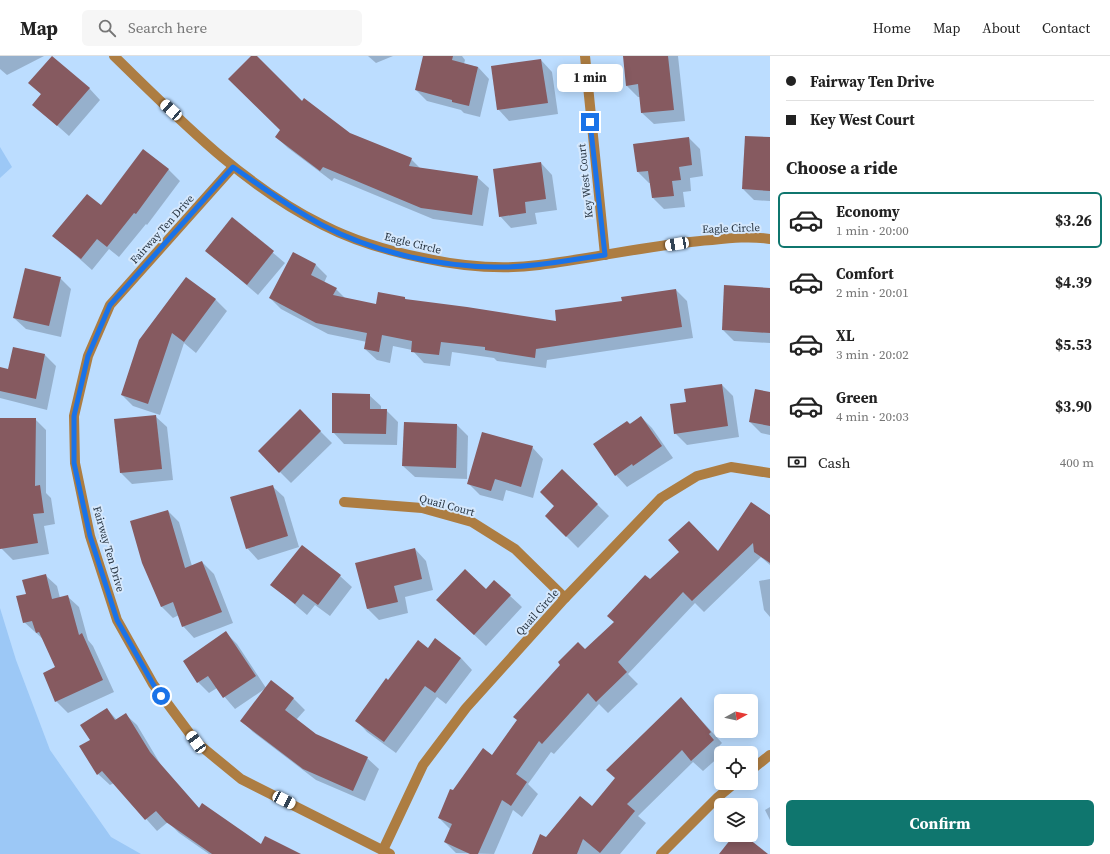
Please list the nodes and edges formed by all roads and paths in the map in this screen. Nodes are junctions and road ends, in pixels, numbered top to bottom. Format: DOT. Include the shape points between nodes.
graph roads {
  1 [pos="114,56"];
  2 [pos="585,56"];
  3 [pos="233,167"];
  4 [pos="770,239"];
  5 [pos="605,255"];
  6 [pos="770,473"];
  7 [pos="344,502"];
  8 [pos="565,598"];
  9 [pos="770,755"];
  10 [pos="758,764"];
  11 [pos="725,790"];
  12 [pos="387,852"];
  13 [pos="661,854"];
  1 -- 3 [label="street, Eagle Circle"];
  2 -- 5 [label="street, Key West Court"];
  3 -- 5 [label="street, Eagle Circle" via="287,205 323,225 361,242 404,254 444,263 494,267 537,265"];
  3 -- 12 [label="street, Fairway Ten Drive" via="110,305 88,356 74,416 74,463 90,536 117,620 153,684 196,742 241,778"];
  4 -- 5 [label="street, Eagle Circle" via="691,241"];
  6 -- 8 [label="street, Quail Circle" via="731,467 697,476 685,483 661,498"];
  7 -- 8 [label="street, Quail Court" via="422,508 472,522 515,549"];
  8 -- 12 [label="street, Quail Circle" via="466,708 423,765"];
  9 -- 10 [label="street"];
  11 -- 13 [label="street"];
}
